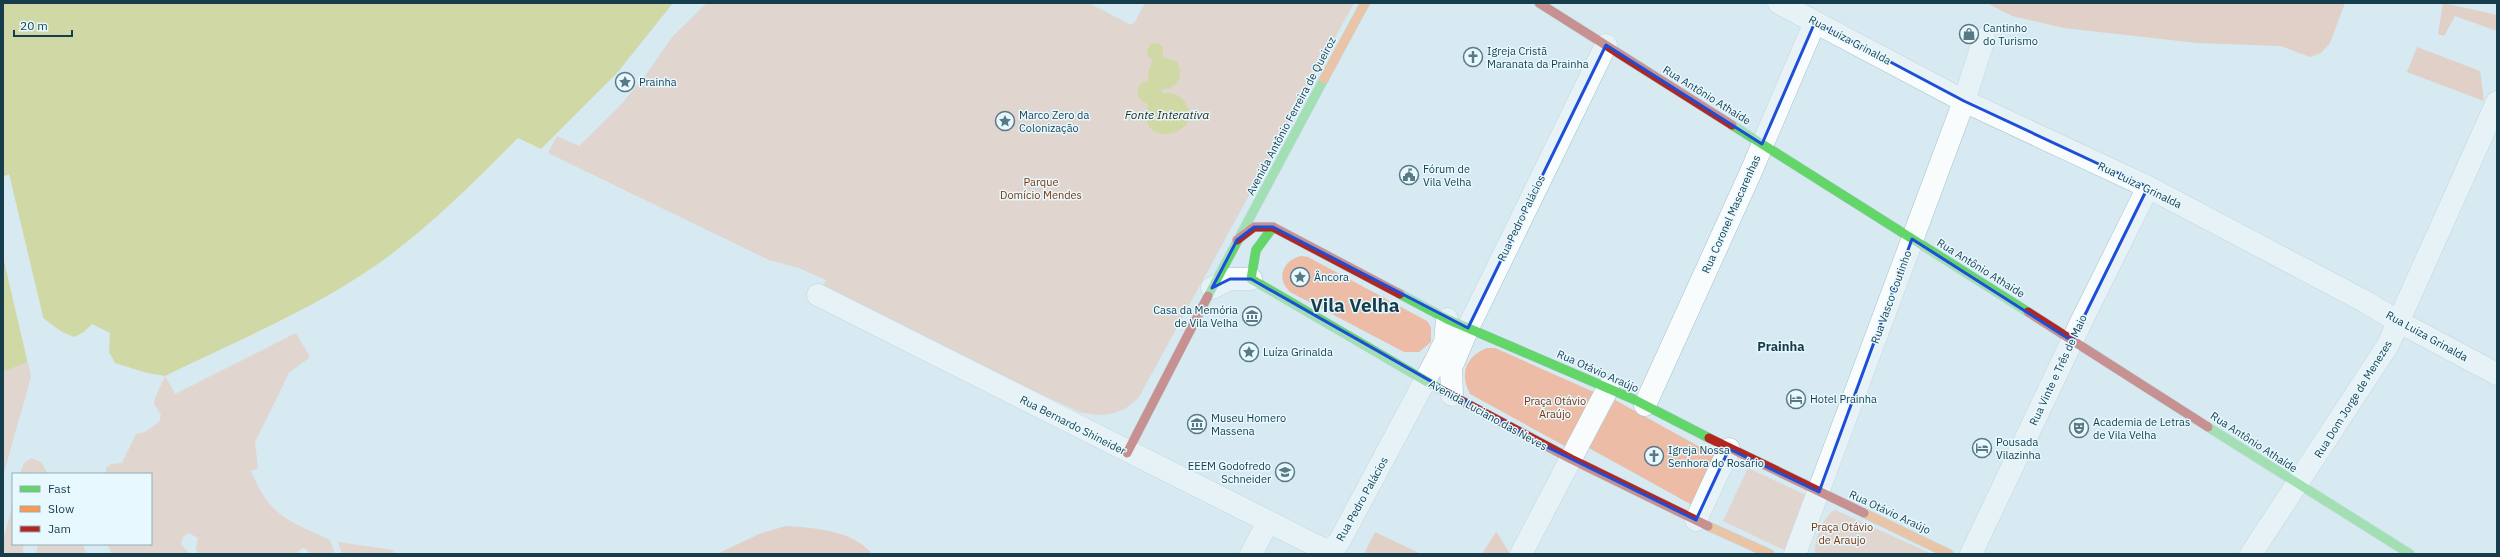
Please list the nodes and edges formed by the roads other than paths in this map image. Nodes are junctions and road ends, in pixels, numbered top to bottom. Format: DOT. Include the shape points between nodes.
graph roads {
  1 [pos="1365,3"];
  2 [pos="1539,3"];
  3 [pos="1779,3"];
  4 [pos="1815,22"];
  5 [pos="1984,39"];
  6 [pos="1606,45"];
  7 [pos="1964,101"];
  8 [pos="2497,102"];
  9 [pos="1762,144"];
  10 [pos="2148,187"];
  11 [pos="1273,227"];
  12 [pos="1912,239"];
  13 [pos="1237,240"];
  14 [pos="1245,268"];
  15 [pos="1212,288"];
  16 [pos="818,295"];
  17 [pos="1447,318"];
  18 [pos="2399,322"];
  19 [pos="1468,328"];
  20 [pos="2072,341"];
  21 [pos="2497,374"];
  22 [pos="1425,381"];
  23 [pos="1608,388"];
  24 [pos="1452,395"];
  25 [pos="1645,406"];
  26 [pos="1729,449"];
  27 [pos="1127,453"];
  28 [pos="1572,460"];
  29 [pos="2298,485"];
  30 [pos="1818,492"];
  31 [pos="1696,520"];
  32 [pos="1268,522"];
  33 [pos="1330,550"];
  34 [pos="1251,554"];
  35 [pos="1521,554"];
  36 [pos="1770,554"];
  37 [pos="1795,554"];
  38 [pos="1949,554"];
  39 [pos="1971,554"];
  40 [pos="2251,554"];
  41 [pos="2410,554"];
  1 -- 13 [label="main road, Avenida Antônio Ferreira de Queiroz"];
  2 -- 6 [label="main road, Rua Antônio Athaíde"];
  3 -- 4 [label="street, Rua Luiza Grinalda"];
  4 -- 7 [label="street, Rua Luiza Grinalda"];
  4 -- 9 [label="street, Rua Coronel Mascarenhas"];
  5 -- 7 [label="street, Rua Vasco Coutinho"];
  6 -- 9 [label="main road, Rua Antônio Athaíde"];
  6 -- 19 [label="street, Rua Pedro Palácios"];
  7 -- 10 [label="street, Rua Luiza Grinalda"];
  7 -- 12 [label="street, Rua Vasco Coutinho"];
  8 -- 18 [label="street, Rua Dom Jorge de Menezes"];
  9 -- 12 [label="main road, Rua Antônio Athaíde"];
  9 -- 25 [label="street, Rua Coronel Mascarenhas"];
  10 -- 18 [label="street, Rua Luiza Grinalda"];
  10 -- 20 [label="street, Rua Vinte e Três de Maio"];
  11 -- 13 [label="main road, Rua Otávio Araújo" via="1254,227"];
  11 -- 14 [label="main road" via="1254,250 1250,264"];
  11 -- 17 [label="main road, Rua Otávio Araújo"];
  12 -- 20 [label="main road, Rua Antônio Athaíde"];
  12 -- 30 [label="street, Rua Vasco Coutinho"];
  13 -- 14 [label="main road"];
  13 -- 15 [label="main road, Avenida Antônio Ferreira de Queiroz"];
  14 -- 15 [label="street"];
  14 -- 22 [label="main road, Avenida Luciano das Neves"];
  15 -- 27 [label="main road, Avenida Antônio Ferreira de Queiroz"];
  16 -- 27 [label="street, Rua Bernardo Shineider"];
  17 -- 19 [label="main road, Rua Otávio Araújo"];
  17 -- 22 [label="street, Rua Pedro Palácios" via="1445,342"];
  18 -- 21 [label="street, Rua Luiza Grinalda"];
  18 -- 29 [label="street, Rua Dom Jorge de Menezes" via="2388,346"];
  19 -- 23 [label="main road, Rua Otávio Araújo"];
  19 -- 24 [label="street, Rua Pedro Palácios" via="1451,368"];
  20 -- 29 [label="main road, Rua Antônio Athaíde"];
  20 -- 39 [label="street, Rua Vinte e Três de Maio"];
  22 -- 24 [label="main road, Avenida Luciano das Neves"];
  22 -- 33 [label="street, Rua Pedro Palácios" via="1339,542"];
  23 -- 25 [label="main road, Rua Otávio Araújo"];
  23 -- 28 [label="street"];
  24 -- 28 [label="main road, Avenida Luciano das Neves"];
  25 -- 26 [label="main road, Rua Otávio Araújo"];
  26 -- 30 [label="main road, Rua Otávio Araújo"];
  26 -- 31 [label="street"];
  27 -- 32 [label="street, Rua Bernardo Shineider"];
  28 -- 31 [label="main road, Avenida Luciano das Neves"];
  28 -- 35 [label="street"];
  29 -- 40 [label="street, Rua Dom Jorge de Menezes"];
  29 -- 41 [label="main road, Rua Antônio Athaíde"];
  30 -- 37 [label="street, Rua Vasco Coutinho"];
  30 -- 38 [label="main road, Rua Otávio Araújo"];
  31 -- 36 [label="main road, Avenida Luciano das Neves"];
  32 -- 33 [label="street, Rua Bernardo Shineider"];
  32 -- 34 [label="street"];
}
